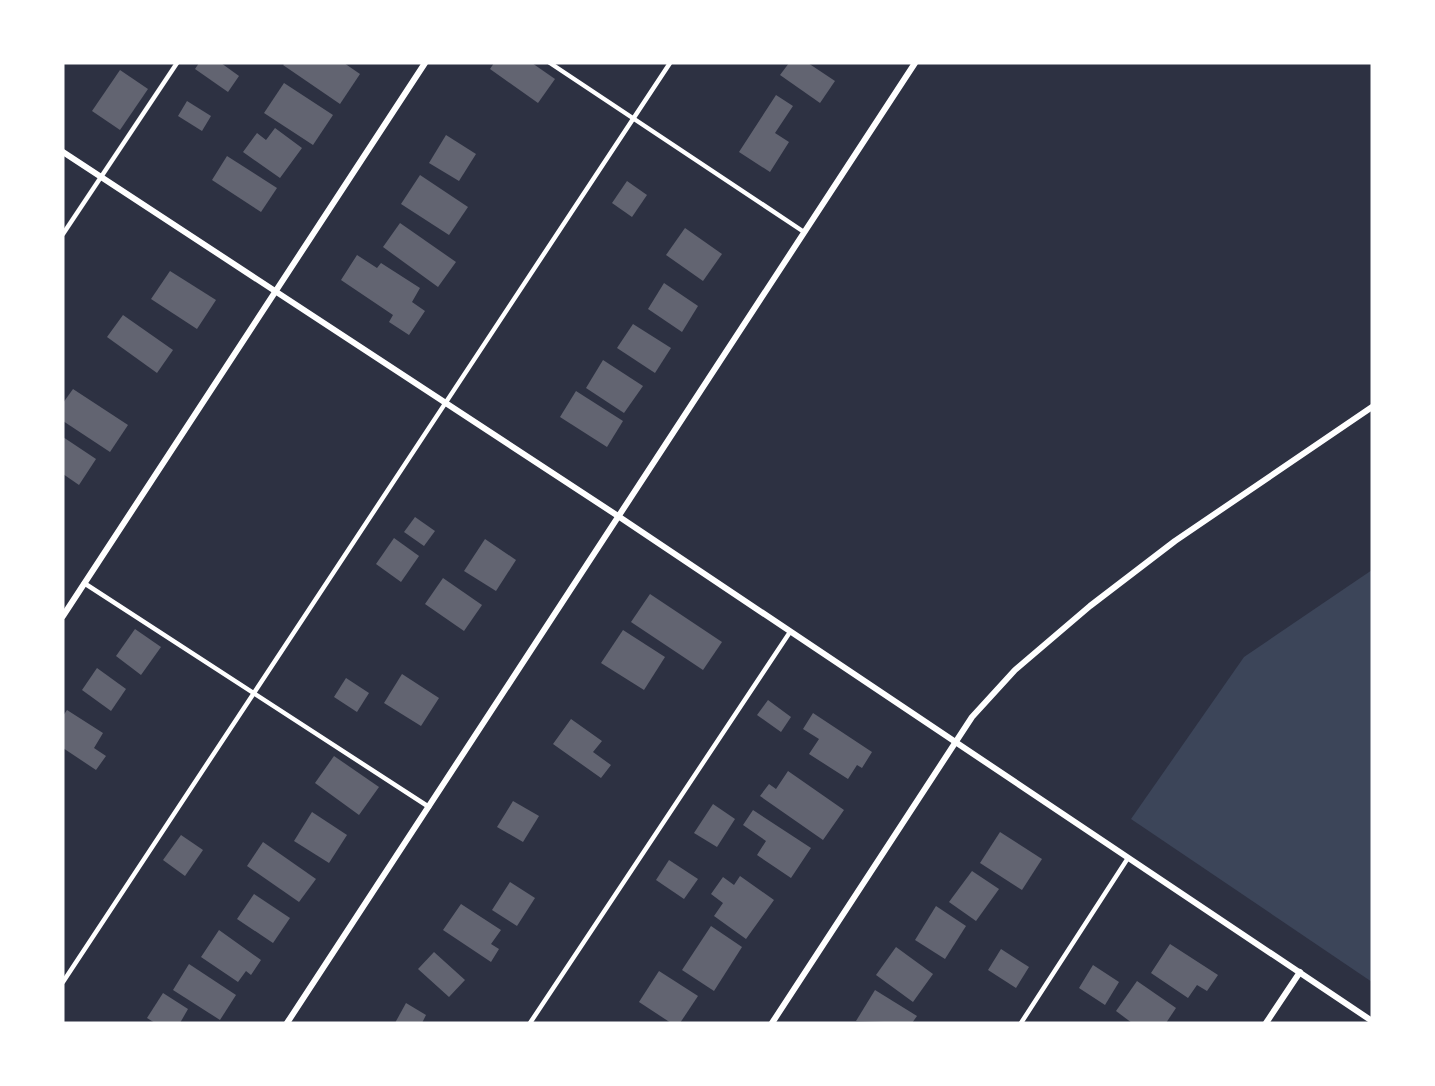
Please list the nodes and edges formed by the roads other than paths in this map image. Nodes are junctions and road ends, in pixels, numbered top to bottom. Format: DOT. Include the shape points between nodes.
graph roads {
  1 [pos="177,63"];
  2 [pos="425,63"];
  3 [pos="550,63"];
  4 [pos="670,63"];
  5 [pos="915,63"];
  6 [pos="634,118"];
  7 [pos="63,152"];
  8 [pos="101,177"];
  9 [pos="804,232"];
  10 [pos="63,234"];
  11 [pos="275,292"];
  12 [pos="445,404"];
  13 [pos="1372,407"];
  14 [pos="618,516"];
  15 [pos="84,583"];
  16 [pos="63,616"];
  17 [pos="790,632"];
  18 [pos="253,692"];
  19 [pos="955,743"];
  20 [pos="429,807"];
  21 [pos="1128,858"];
  22 [pos="1299,972"];
  23 [pos="63,982"];
  24 [pos="1372,1020"];
  25 [pos="287,1023"];
  26 [pos="530,1023"];
  27 [pos="772,1023"];
  28 [pos="1021,1023"];
  29 [pos="1266,1023"];
  1 -- 8 [label="lane"];
  2 -- 11 [label="street"];
  3 -- 6 [label="lane"];
  4 -- 6 [label="lane"];
  5 -- 9 [label="street"];
  6 -- 9 [label="lane"];
  6 -- 12 [label="lane"];
  7 -- 8 [label="street"];
  8 -- 10 [label="lane"];
  8 -- 11 [label="street"];
  9 -- 14 [label="street"];
  11 -- 12 [label="street"];
  11 -- 15 [label="street"];
  12 -- 14 [label="street"];
  12 -- 18 [label="lane"];
  13 -- 19 [label="street" via="1175,541 1090,606 1015,670 972,717"];
  14 -- 17 [label="street"];
  14 -- 20 [label="street"];
  15 -- 16 [label="street"];
  15 -- 18 [label="lane"];
  17 -- 19 [label="street"];
  17 -- 26 [label="lane"];
  18 -- 20 [label="lane"];
  18 -- 23 [label="lane"];
  19 -- 21 [label="street"];
  19 -- 27 [label="street"];
  20 -- 25 [label="street"];
  21 -- 22 [label="street"];
  21 -- 28 [label="lane"];
  22 -- 24 [label="street"];
  22 -- 29 [label="street"];
}
